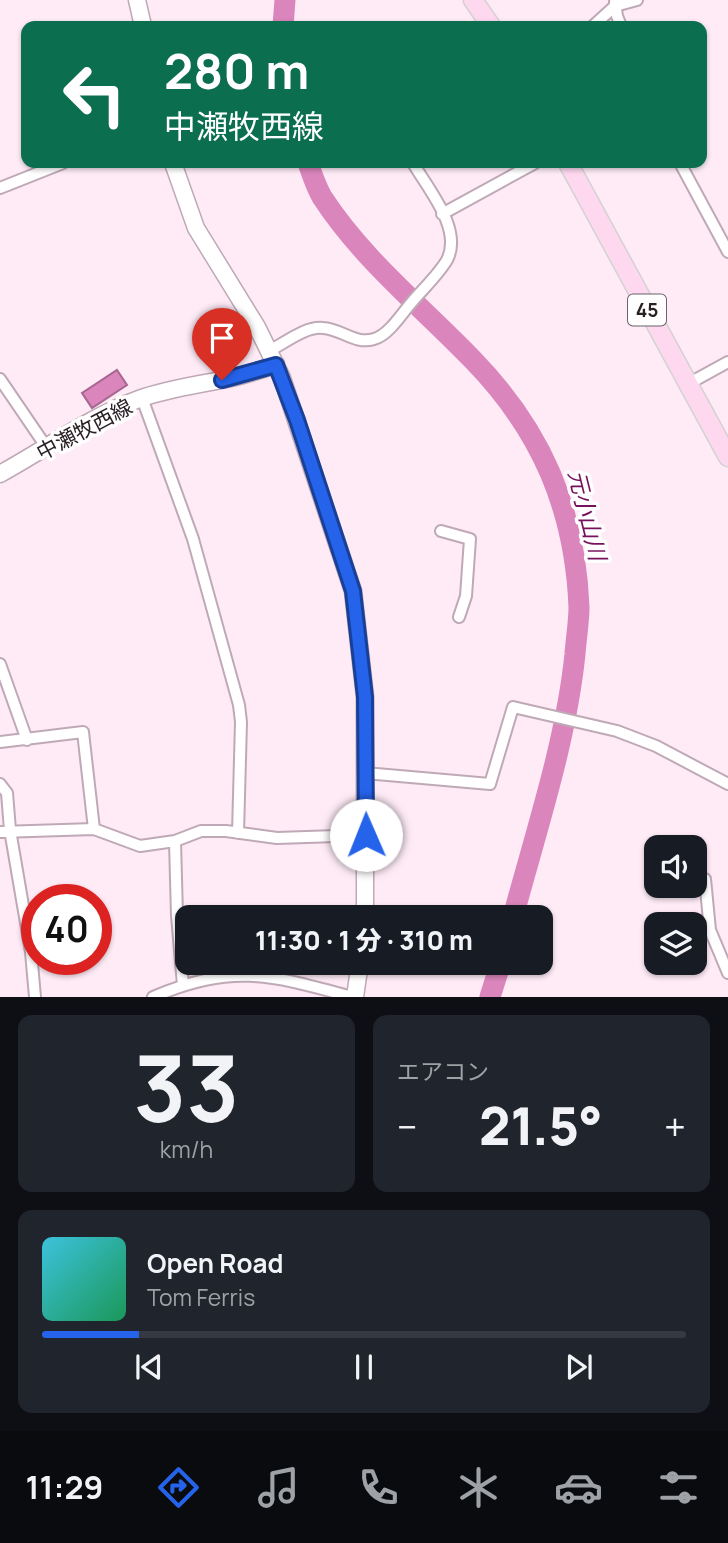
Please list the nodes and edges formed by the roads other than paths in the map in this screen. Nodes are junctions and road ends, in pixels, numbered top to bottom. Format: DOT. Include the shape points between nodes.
graph roads {
  1 [pos="137,0"];
  2 [pos="473,0"];
  3 [pos="637,0"];
  4 [pos="615,3"];
  5 [pos="142,21"];
  6 [pos="488,21"];
  7 [pos="598,21"];
  8 [pos="620,21"];
  9 [pos="48,168"];
  10 [pos="175,168"];
  11 [pos="416,168"];
  12 [pos="526,168"];
  13 [pos="571,168"];
  14 [pos="683,168"];
  15 [pos="1,183"];
  16 [pos="442,214"];
  17 [pos="728,252"];
  18 [pos="272,358"];
  19 [pos="728,362"];
  20 [pos="0,379"];
  21 [pos="688,384"];
  22 [pos="142,398"];
  23 [pos="47,448"];
  24 [pos="728,457"];
  25 [pos="0,474"];
  26 [pos="441,531"];
  27 [pos="459,617"];
  28 [pos="0,664"];
  29 [pos="27,740"];
  30 [pos="0,741"];
  31 [pos="365,773"];
  32 [pos="0,784"];
  33 [pos="728,784"];
  34 [pos="94,829"];
  35 [pos="5,831"];
  36 [pos="238,833"];
  37 [pos="366,835"];
  38 [pos="175,841"];
  39 [pos="707,898"];
  40 [pos="365,905"];
  41 [pos="728,973"];
  42 [pos="358,975"];
  43 [pos="183,985"];
  44 [pos="34,997"];
  45 [pos="153,997"];
  46 [pos="354,997"];
  1 -- 5 [label="street"];
  2 -- 6 [label="main road"];
  3 -- 4 [label="street"];
  4 -- 7 [label="street"];
  4 -- 8 [label="street"];
  9 -- 15 [label="street"];
  10 -- 18 [label="street" via="202,240"];
  11 -- 16 [label="street"];
  12 -- 16 [label="street"];
  13 -- 21 [label="main road, 45"];
  14 -- 17 [label="street"];
  16 -- 18 [label="street" via="451,249 444,265 392,326 376,339 357,341 320,327"];
  18 -- 22 [label="street, 中瀬牧西線" via="249,374"];
  18 -- 31 [label="street" via="353,591 365,697"];
  19 -- 21 [label="street"];
  20 -- 23 [label="street"];
  21 -- 24 [label="main road, 45"];
  22 -- 23 [label="street, 中瀬牧西線"];
  22 -- 36 [label="street" via="194,540 239,705"];
  23 -- 25 [label="street, 中瀬牧西線"];
  26 -- 27 [label="street" via="470,539 466,596"];
  28 -- 29 [label="street"];
  29 -- 30 [label="street"];
  29 -- 34 [label="street" via="83,732"];
  31 -- 33 [label="street" via="490,784 513,707 596,725 656,746"];
  31 -- 37 [label="street"];
  32 -- 35 [label="street" via="7,793"];
  34 -- 35 [label="street"];
  34 -- 38 [label="street" via="140,846"];
  35 -- 44 [label="street" via="32,952"];
  36 -- 37 [label="street" via="277,838"];
  36 -- 38 [label="street" via="201,831"];
  37 -- 40 [label="street"];
  38 -- 43 [label="street"];
  39 -- 41 [label="street" via="710,930"];
  42 -- 46 [label="street"];
  43 -- 45 [label="street"];
  43 -- 46 [label="street" via="223,975 264,975"];
}
